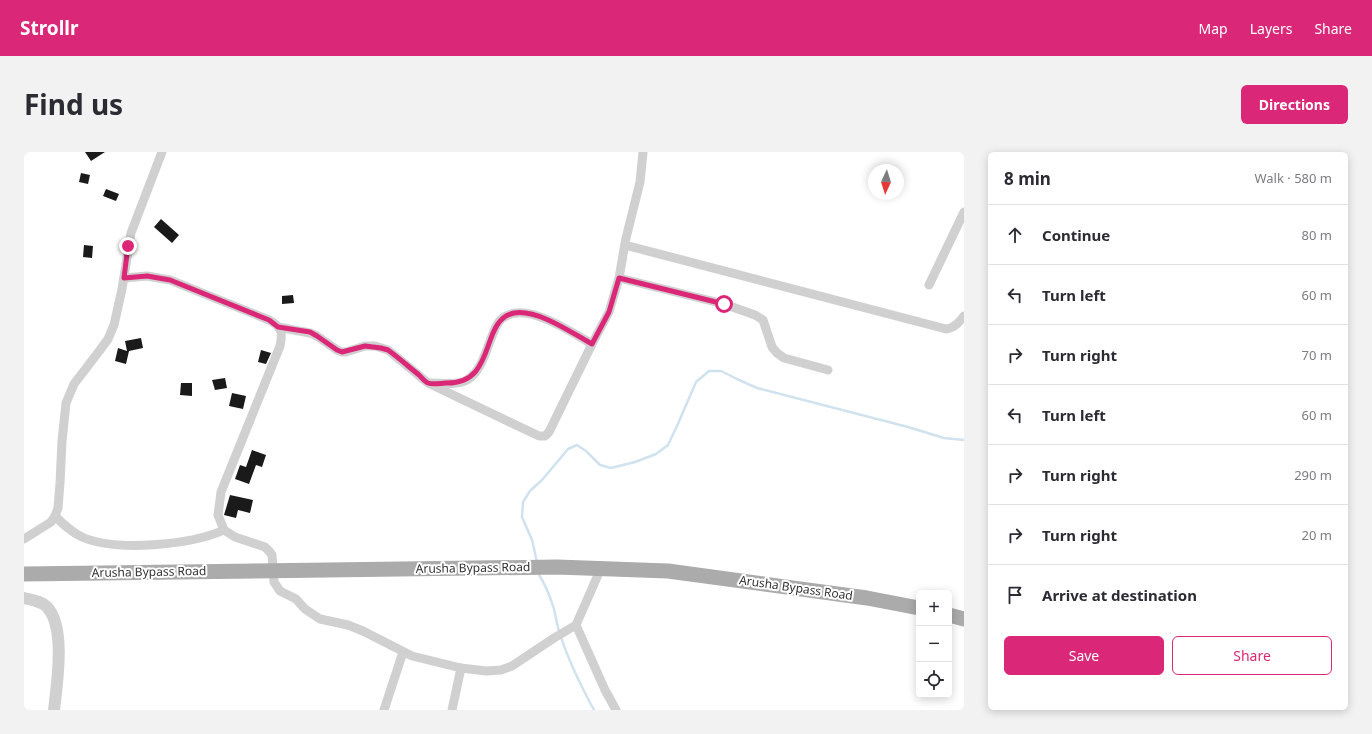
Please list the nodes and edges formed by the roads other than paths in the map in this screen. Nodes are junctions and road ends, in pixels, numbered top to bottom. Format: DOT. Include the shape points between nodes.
graph roads {
  1 [pos="162,152"];
  2 [pos="643,152"];
  3 [pos="964,212"];
  4 [pos="625,245"];
  5 [pos="124,278"];
  6 [pos="619,278"];
  7 [pos="929,285"];
  8 [pos="964,316"];
  9 [pos="278,327"];
  10 [pos="592,344"];
  11 [pos="828,370"];
  12 [pos="428,383"];
  13 [pos="55,516"];
  14 [pos="224,530"];
  15 [pos="24,539"];
  16 [pos="600,568"];
  17 [pos="273,570"];
  18 [pos="24,574"];
  19 [pos="24,598"];
  20 [pos="916,607"];
  21 [pos="952,616"];
  22 [pos="964,619"];
  23 [pos="576,625"];
  24 [pos="403,652"];
  25 [pos="461,668"];
  26 [pos="54,710"];
  27 [pos="384,710"];
  28 [pos="452,710"];
  29 [pos="616,710"];
  1 -- 5 [label="street" via="131,233"];
  2 -- 4 [label="street" via="640,182"];
  3 -- 7 [label="street"];
  4 -- 6 [label="street"];
  4 -- 8 [label="street" via="946,329 956,326"];
  5 -- 9 [label="street" via="147,276 170,280 269,320"];
  5 -- 13 [label="street" via="117,314 108,339 74,384 66,403 60,489"];
  6 -- 10 [label="street" via="609,312"];
  6 -- 11 [label="street" via="724,304 755,315 762,320 777,354"];
  9 -- 12 [label="street" via="310,332 342,352 365,346 388,350"];
  9 -- 14 [label="street" via="282,335 280,346 221,492 218,515"];
  10 -- 12 [label="street" via="547,320 531,314 513,313 498,323 482,362 468,379 456,383"];
  10 -- 12 [label="street" via="545,436 539,436"];
  13 -- 14 [label="street" via="81,537 109,544 175,543 198,540"];
  13 -- 15 [label="street" via="51,522"];
  14 -- 17 [label="street" via="235,537 265,547 272,555"];
  16 -- 17 [label="main road, Arusha Bypass Road"];
  16 -- 20 [label="main road, Arusha Bypass Road" via="668,571 867,598"];
  16 -- 23 [label="street"];
  17 -- 18 [label="main road, Arusha Bypass Road"];
  17 -- 24 [label="street" via="277,588 296,599 315,616 363,631"];
  19 -- 26 [label="street" via="46,606 53,616 60,665"];
  21 -- 22 [label="main road"];
  23 -- 25 [label="street" via="512,666 486,671"];
  23 -- 29 [label="street"];
  24 -- 25 [label="street"];
  24 -- 27 [label="street"];
  25 -- 28 [label="street"];
}
